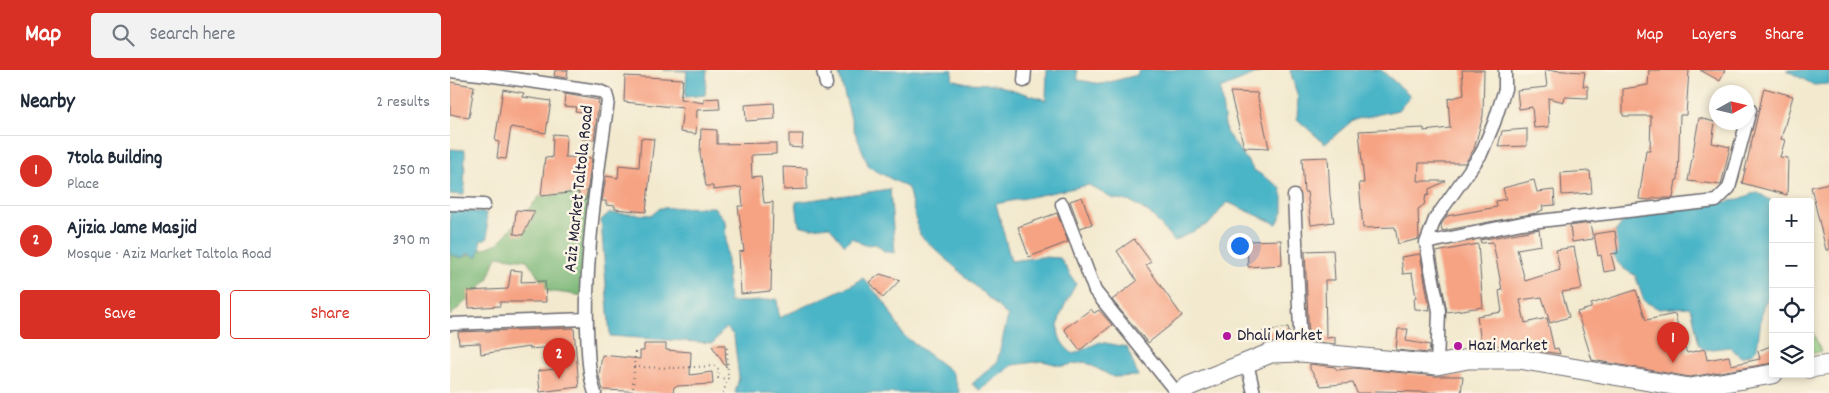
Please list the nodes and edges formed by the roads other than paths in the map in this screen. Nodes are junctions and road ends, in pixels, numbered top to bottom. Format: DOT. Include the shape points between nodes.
graph roads {
  1 [pos="823,70"];
  2 [pos="1505,70"];
  3 [pos="450,71"];
  4 [pos="480,72"];
  5 [pos="826,84"];
  6 [pos="1745,130"];
  7 [pos="1294,196"];
  8 [pos="450,204"];
  9 [pos="1062,204"];
  10 [pos="484,205"];
  11 [pos="1426,243"];
  12 [pos="587,320"];
  13 [pos="450,324"];
  14 [pos="1301,352"];
  15 [pos="1247,362"];
  16 [pos="1437,365"];
  17 [pos="1829,365"];
  18 [pos="1814,367"];
  19 [pos="1769,375"];
  20 [pos="595,393"];
  21 [pos="1178,393"];
  22 [pos="1254,393"];
  1 -- 5 [label="street"];
  2 -- 11 [label="street" via="1505,89 1481,154 1434,219"];
  3 -- 4 [label="street"];
  4 -- 12 [label="street, Aziz Market Taltola Road" via="606,94 608,101 592,229"];
  6 -- 11 [label="street" via="1729,188 1716,201 1522,223"];
  7 -- 14 [label="street"];
  8 -- 10 [label="street"];
  9 -- 21 [label="street" via="1095,290"];
  11 -- 16 [label="street" via="1440,311"];
  12 -- 13 [label="street"];
  12 -- 20 [label="street, Aziz Market Taltola Road" via="588,363"];
  14 -- 15 [label="street" via="1271,353"];
  14 -- 16 [label="street"];
  15 -- 21 [label="street"];
  15 -- 22 [label="street"];
  16 -- 19 [label="street" via="1468,359 1519,360 1690,388"];
  17 -- 18 [label="street"];
}
